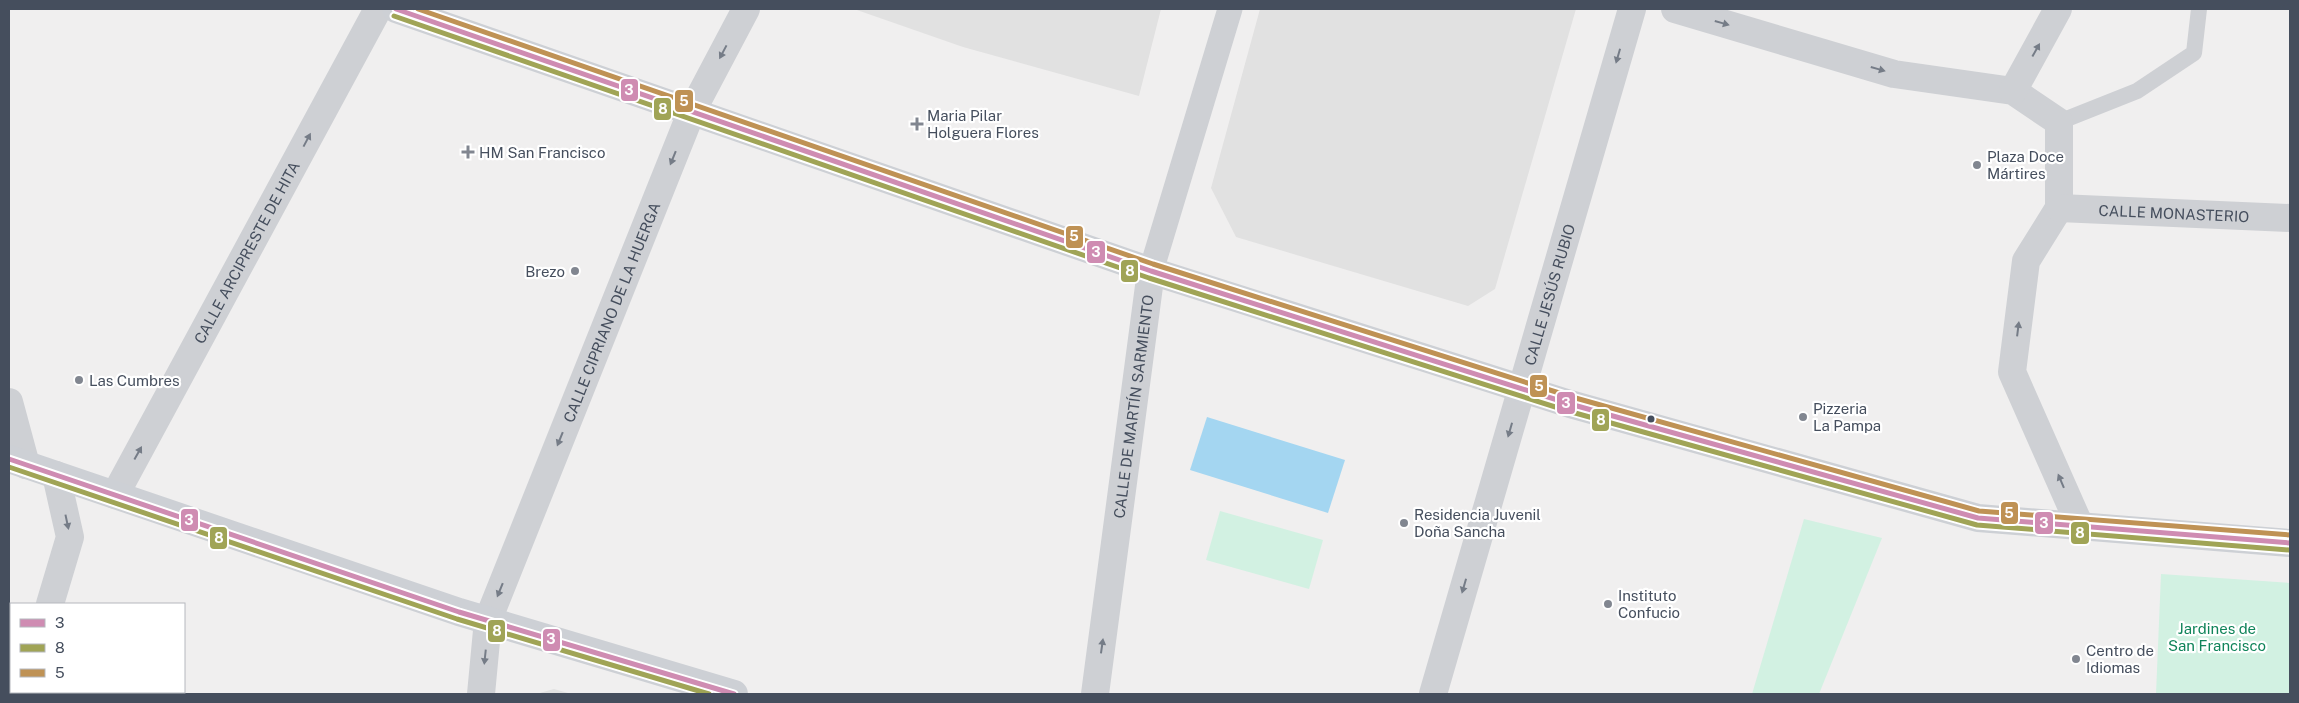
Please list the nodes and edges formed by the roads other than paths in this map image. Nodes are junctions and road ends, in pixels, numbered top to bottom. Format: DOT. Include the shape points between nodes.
graph roads {
  1 [pos="378,9"];
  2 [pos="396,9"];
  3 [pos="746,9"];
  4 [pos="1230,9"];
  5 [pos="1632,9"];
  6 [pos="1675,9"];
  7 [pos="2058,9"];
  8 [pos="2199,9"];
  9 [pos="2013,91"];
  10 [pos="691,113"];
  11 [pos="2058,122"];
  12 [pos="2059,208"];
  13 [pos="2290,218"];
  14 [pos="1151,271"];
  15 [pos="1521,391"];
  16 [pos="9,402"];
  17 [pos="18,462"];
  18 [pos="56,475"];
  19 [pos="115,495"];
  20 [pos="2080,526"];
  21 [pos="2290,543"];
  22 [pos="50,603"];
  23 [pos="488,620"];
  24 [pos="481,694"];
  25 [pos="734,694"];
  26 [pos="1095,694"];
  27 [pos="1433,694"];
  19 -- 1 [label="street, CALLE ARCIPRESTE DE HITA, one-way"];
  2 -- 10 [label="main road"];
  3 -- 10 [label="street, CALLE CIPRIANO DE LA HUERGA, one-way"];
  4 -- 14 [label="street, CALLE DE MARTÍN SARMIENTO"];
  5 -- 15 [label="street, CALLE JESÚS RUBIO, one-way"];
  6 -- 9 [label="street, one-way" via="1894,74"];
  9 -- 7 [label="street, one-way"];
  8 -- 11 [label="lane" via="2194,53 2138,91"];
  9 -- 11 [label="street"];
  10 -- 14 [label="main road"];
  10 -- 23 [label="street, CALLE CIPRIANO DE LA HUERGA, one-way"];
  11 -- 12 [label="street"];
  12 -- 13 [label="street, CALLE MONASTERIO"];
  20 -- 12 [label="street, one-way" via="2012,372 2026,261"];
  14 -- 15 [label="main road"];
  26 -- 14 [label="street, CALLE DE MARTÍN SARMIENTO, one-way"];
  15 -- 20 [label="main road" via="1978,518"];
  15 -- 27 [label="street, CALLE JESÚS RUBIO, one-way"];
  16 -- 17 [label="street"];
  17 -- 18 [label="main road"];
  18 -- 19 [label="main road"];
  18 -- 22 [label="street, one-way" via="70,537"];
  19 -- 23 [label="main road"];
  20 -- 21 [label="main road"];
  23 -- 24 [label="street, CALLE CIPRIANO DE LA HUERGA, one-way"];
  23 -- 25 [label="main road"];
}
